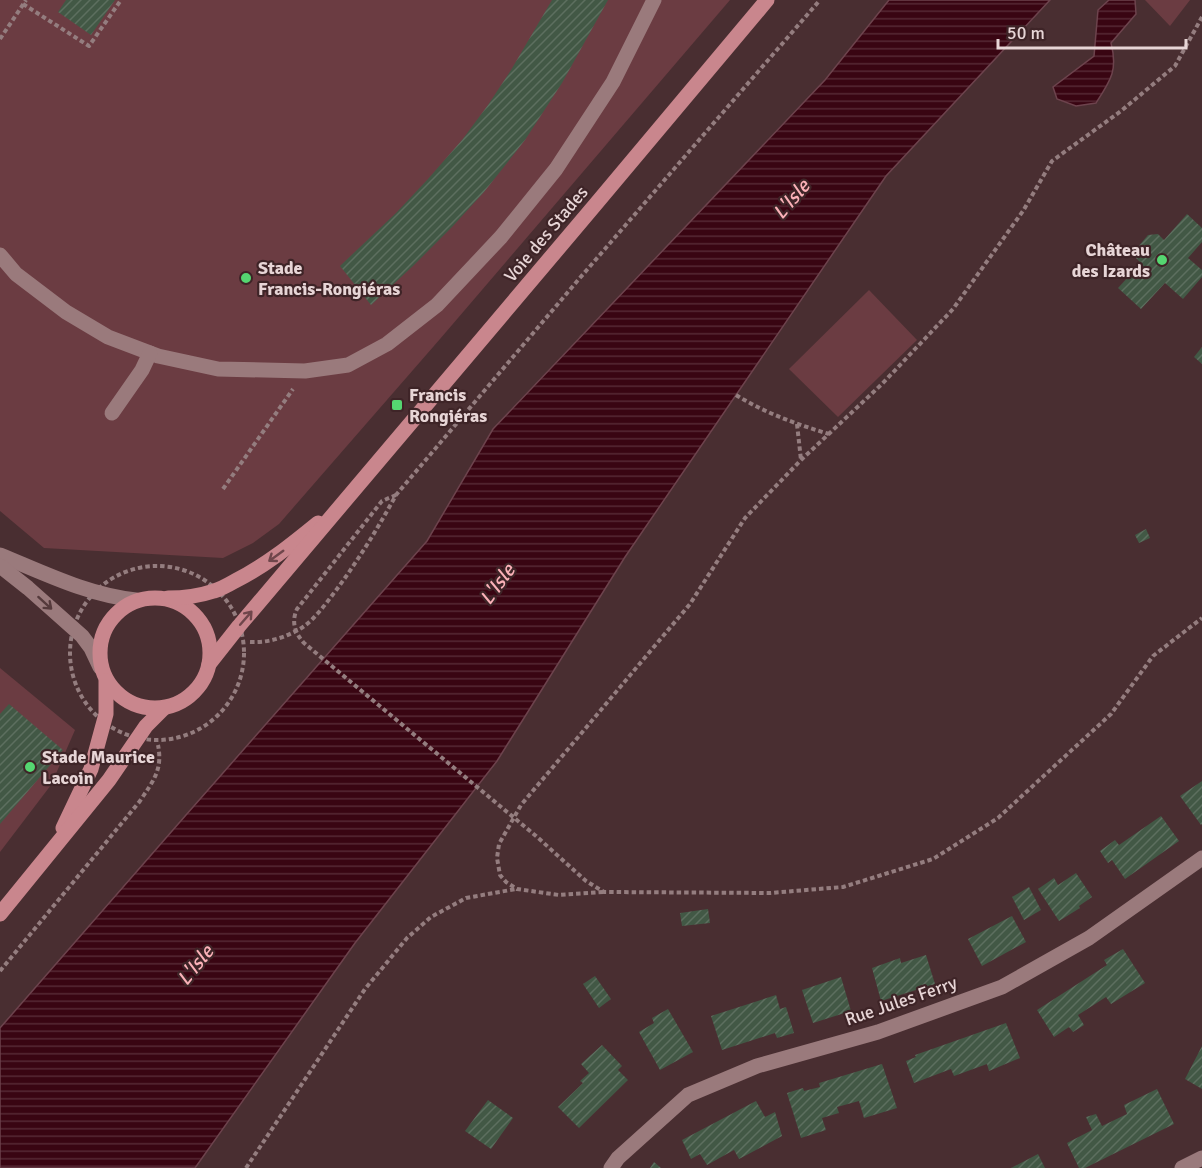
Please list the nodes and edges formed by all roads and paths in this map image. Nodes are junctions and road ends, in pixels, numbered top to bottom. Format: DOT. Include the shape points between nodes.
graph roads {
  1 [pos="121,0"];
  2 [pos="654,0"];
  3 [pos="767,0"];
  4 [pos="818,1"];
  5 [pos="25,2"];
  6 [pos="1202,17"];
  7 [pos="0,39"];
  8 [pos="0,255"];
  9 [pos="150,353"];
  10 [pos="305,371"];
  11 [pos="736,395"];
  12 [pos="111,413"];
  13 [pos="797,424"];
  14 [pos="829,434"];
  15 [pos="801,460"];
  16 [pos="223,489"];
  17 [pos="354,491"];
  18 [pos="396,495"];
  19 [pos="0,555"];
  20 [pos="0,566"];
  21 [pos="217,590"];
  22 [pos="94,592"];
  23 [pos="166,598"];
  24 [pos="136,600"];
  25 [pos="1202,618"];
  26 [pos="239,626"];
  27 [pos="73,628"];
  28 [pos="244,642"];
  29 [pos="209,664"];
  30 [pos="103,674"];
  31 [pos="164,708"];
  32 [pos="104,724"];
  33 [pos="137,738"];
  34 [pos="157,741"];
  35 [pos="52,852"];
  36 [pos="1202,858"];
  37 [pos="517,889"];
  38 [pos="604,892"];
  39 [pos="0,914"];
  40 [pos="0,971"];
  41 [pos="1202,1158"];
  42 [pos="246,1168"];
  43 [pos="611,1168"];
  44 [pos="1182,1168"];
  1 -- 5 [label="path" via="88,46"];
  2 -- 10 [label="street" via="613,81 556,169 501,237 437,305 387,344 348,365"];
  3 -- 17 [label="main road, Voie des Stades"];
  4 -- 18 [label="path"];
  5 -- 7 [label="path"];
  6 -- 14 [label="path" via="1175,66 1052,161 1023,211 952,309"];
  8 -- 9 [label="street" via="16,274 66,312 108,337"];
  9 -- 10 [label="street" via="219,369"];
  9 -- 12 [label="street"];
  10 -- 16 [label="path"];
  11 -- 13 [label="path"];
  13 -- 14 [label="path"];
  13 -- 15 [label="path"];
  14 -- 15 [label="path"];
  15 -- 37 [label="path" via="744,518 690,604 521,805 500,844 497,858 500,875"];
  17 -- 21 [label="main road, Voie des Stades, one-way" via="272,560"];
  26 -- 17 [label="main road, Voie des Stades, one-way"];
  18 -- 28 [label="path" via="349,573 305,626 275,640"];
  18 -- 38 [label="path" via="382,501 297,609 297,635 586,881"];
  19 -- 22 [label="street"];
  20 -- 27 [label="street, one-way"];
  21 -- 22 [label="path" via="197,575 154,565 111,578"];
  21 -- 23 [label="main road, Voie des Stades"];
  21 -- 26 [label="path" via="232,608"];
  22 -- 24 [label="street"];
  22 -- 27 [label="path"];
  23 -- 24 [label="main road"];
  23 -- 29 [label="main road" via="196,616 210,647"];
  24 -- 30 [label="main road" via="121,608 102,634 99,651"];
  25 -- 38 [label="path" via="1153,656 1111,714 998,818 933,859 843,887 770,893"];
  26 -- 28 [label="path"];
  26 -- 29 [label="main road, Voie des Stades"];
  27 -- 30 [label="street" via="90,648"];
  27 -- 32 [label="path" via="69,652 73,680 85,705"];
  28 -- 34 [label="path" via="243,672 225,709 202,729 181,738"];
  29 -- 31 [label="main road" via="205,677 188,698"];
  30 -- 31 [label="main road" via="117,694 131,704"];
  30 -- 32 [label="main road"];
  31 -- 33 [label="main road"];
  32 -- 33 [label="path"];
  32 -- 35 [label="main road" via="91,769"];
  33 -- 34 [label="path"];
  33 -- 35 [label="main road"];
  34 -- 40 [label="path" via="158,770 140,801"];
  35 -- 39 [label="main road"];
  36 -- 43 [label="street, Rue Jules Ferry" via="1089,938 1002,987 878,1032 757,1066 688,1095"];
  37 -- 38 [label="path" via="559,896"];
  37 -- 42 [label="path" via="465,898 431,917 407,938 365,989"];
  41 -- 44 [label="street"];
}
